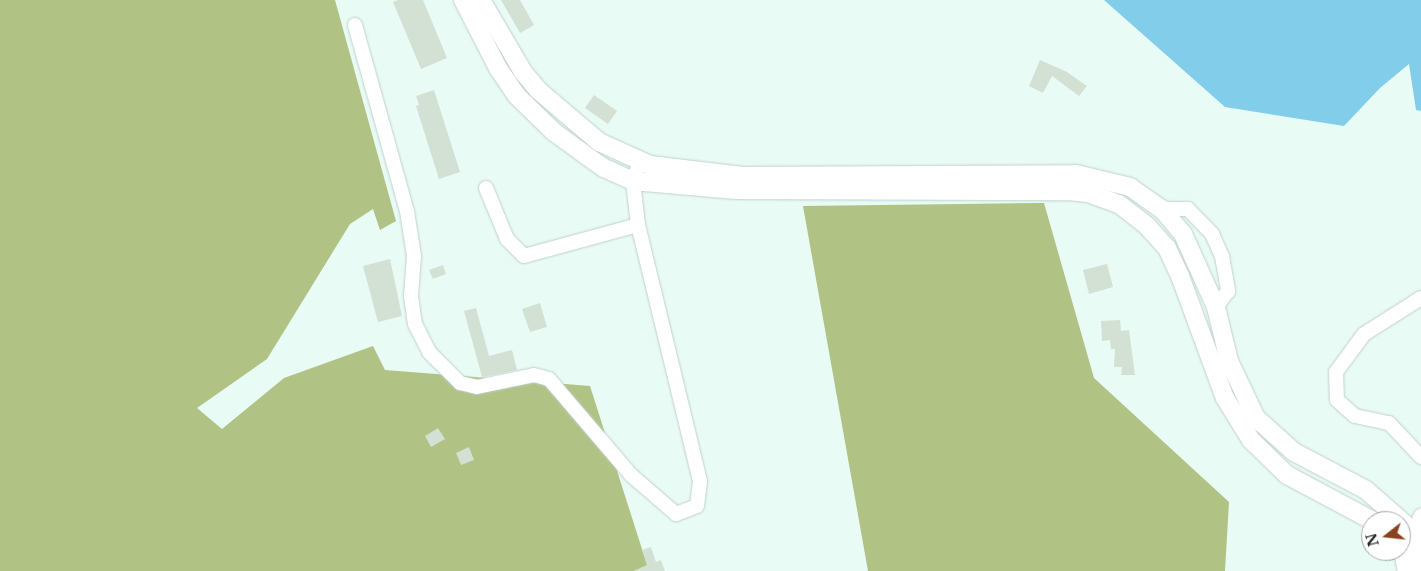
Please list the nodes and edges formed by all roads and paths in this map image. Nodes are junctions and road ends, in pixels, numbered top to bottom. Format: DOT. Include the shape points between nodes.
graph roads {
  1 [pos="462,0"];
  2 [pos="481,0"];
  3 [pos="355,25"];
  4 [pos="640,162"];
  5 [pos="633,181"];
  6 [pos="486,188"];
  7 [pos="1162,209"];
  8 [pos="638,225"];
  9 [pos="1421,298"];
  10 [pos="1216,307"];
  11 [pos="1421,456"];
  12 [pos="1387,511"];
  13 [pos="1361,514"];
  14 [pos="1411,541"];
  15 [pos="1421,566"];
  1 -- 5 [label="main road" via="498,68 517,96 554,132 584,154 604,168"];
  2 -- 4 [label="main road" via="523,72 538,90 599,142"];
  3 -- 8 [label="street" via="407,211 414,256 411,296 415,324 429,352 460,383 477,387 534,375 549,380 631,476 676,514 696,506 700,481"];
  4 -- 5 [label="street"];
  4 -- 7 [label="main road" via="701,173 742,176 1076,174 1130,187"];
  5 -- 8 [label="street"];
  5 -- 13 [label="main road" via="736,190 1047,190 1104,197 1132,213 1166,248 1180,276 1225,398 1251,440 1287,474"];
  6 -- 8 [label="street" via="507,239 524,256"];
  7 -- 10 [label="main road" via="1183,234"];
  7 -- 10 [label="street" via="1188,209 1212,234 1222,256 1228,291"];
  9 -- 11 [label="street" via="1364,334 1336,372 1337,400 1355,416 1389,423"];
  10 -- 12 [label="main road" via="1229,361 1256,418 1294,452 1366,490"];
  14 -- 15 [label="main road"];
}
